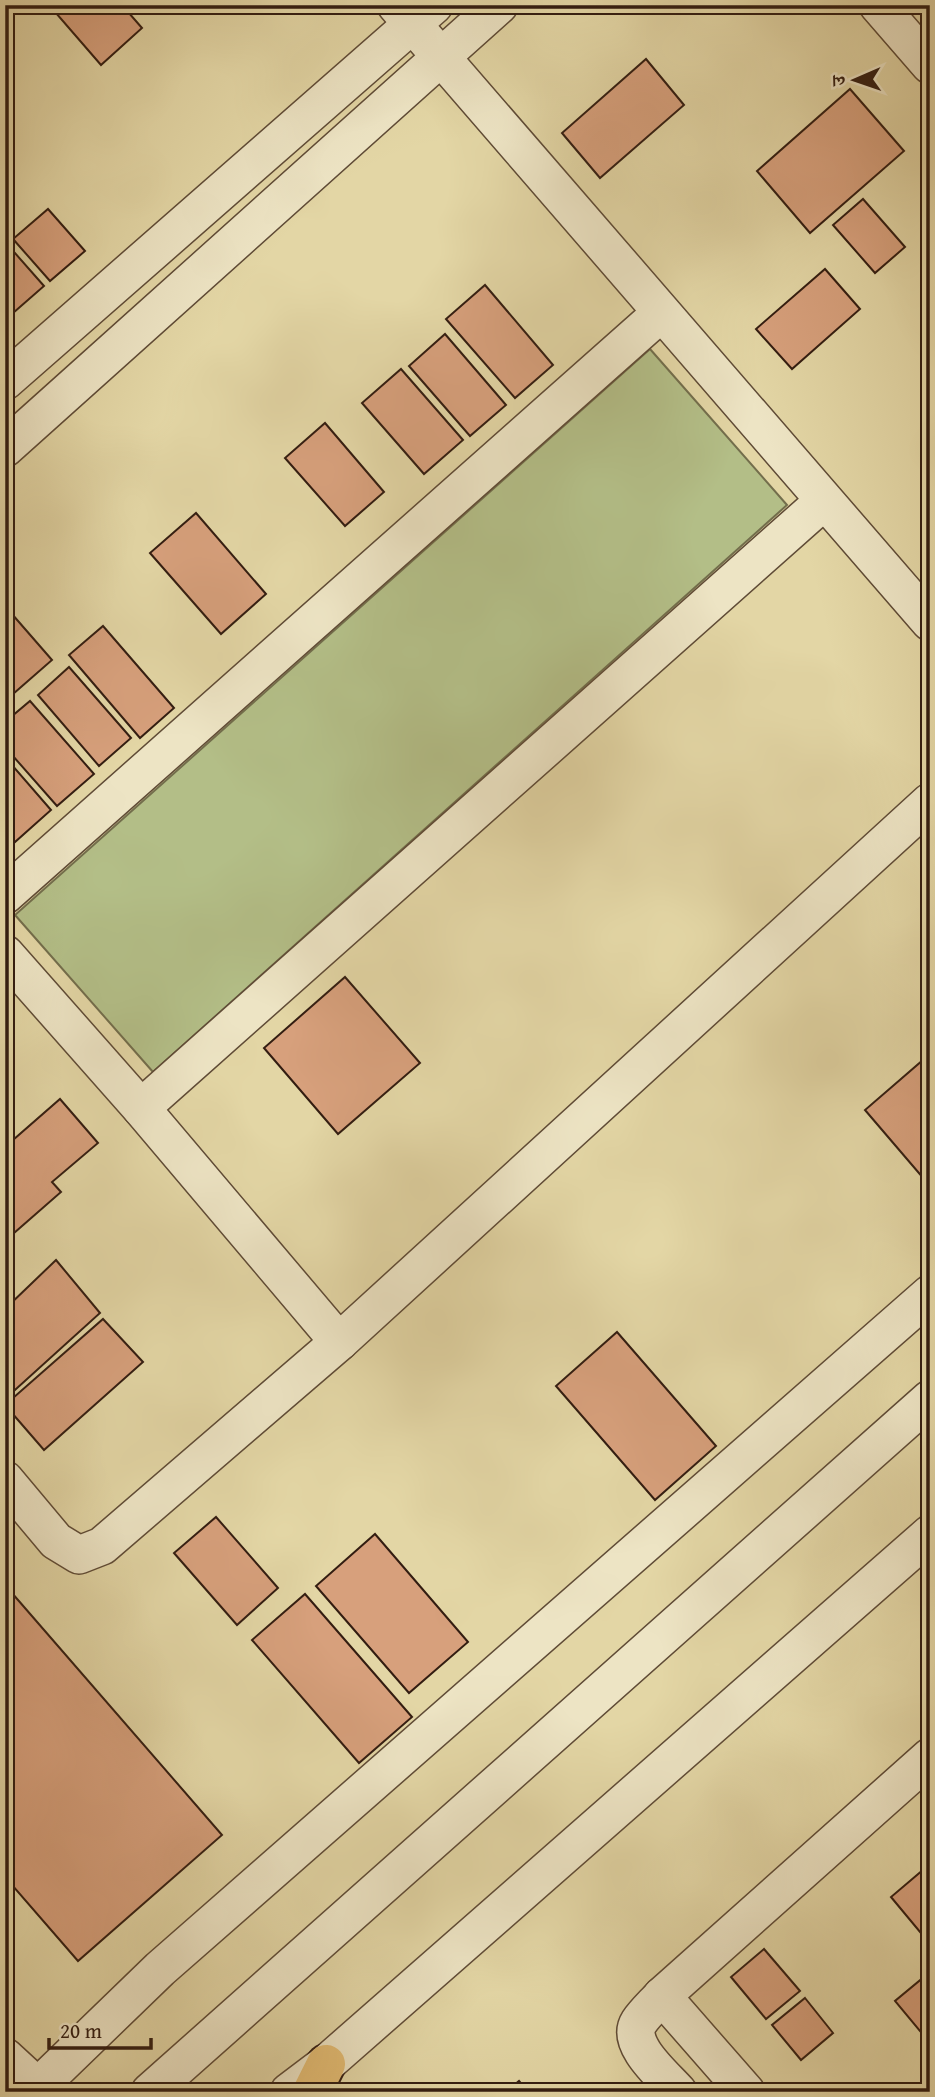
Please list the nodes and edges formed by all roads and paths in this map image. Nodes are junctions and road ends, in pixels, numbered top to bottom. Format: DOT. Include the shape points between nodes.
graph roads {
  1 [pos="499,5"];
  2 [pos="877,5"];
  3 [pos="414,11"];
  4 [pos="440,58"];
  5 [pos="930,65"];
  6 [pos="661,313"];
  7 [pos="5,381"];
  8 [pos="5,448"];
  9 [pos="824,501"];
  10 [pos="930,622"];
  11 [pos="930,802"];
  12 [pos="5,895"];
  13 [pos="5,954"];
  14 [pos="141,1108"];
  15 [pos="930,1294"];
  16 [pos="339,1342"];
  17 [pos="930,1399"];
  18 [pos="5,1480"];
  19 [pos="930,1534"];
  20 [pos="930,1757"];
  21 [pos="662,1996"];
  22 [pos="5,2057"];
  23 [pos="319,2078"];
  24 [pos="40,2090"];
  25 [pos="150,2092"];
  26 [pos="289,2092"];
  27 [pos="678,2092"];
  28 [pos="746,2092"];
  1 -- 4 [label="street"];
  2 -- 5 [label="street"];
  3 -- 4 [label="street"];
  3 -- 7 [label="street"];
  4 -- 6 [label="street"];
  4 -- 8 [label="street"];
  6 -- 9 [label="street"];
  6 -- 12 [label="street"];
  9 -- 10 [label="street"];
  9 -- 14 [label="street"];
  11 -- 16 [label="street"];
  13 -- 14 [label="street"];
  14 -- 16 [label="street"];
  15 -- 24 [label="street" via="160,1969"];
  16 -- 18 [label="street" via="102,1546 79,1555 56,1541"];
  17 -- 25 [label="street"];
  19 -- 23 [label="street"];
  20 -- 21 [label="street"];
  21 -- 27 [label="street" via="638,2023 635,2040"];
  21 -- 28 [label="street"];
  22 -- 24 [label="street"];
  23 -- 26 [label="street"];
}
